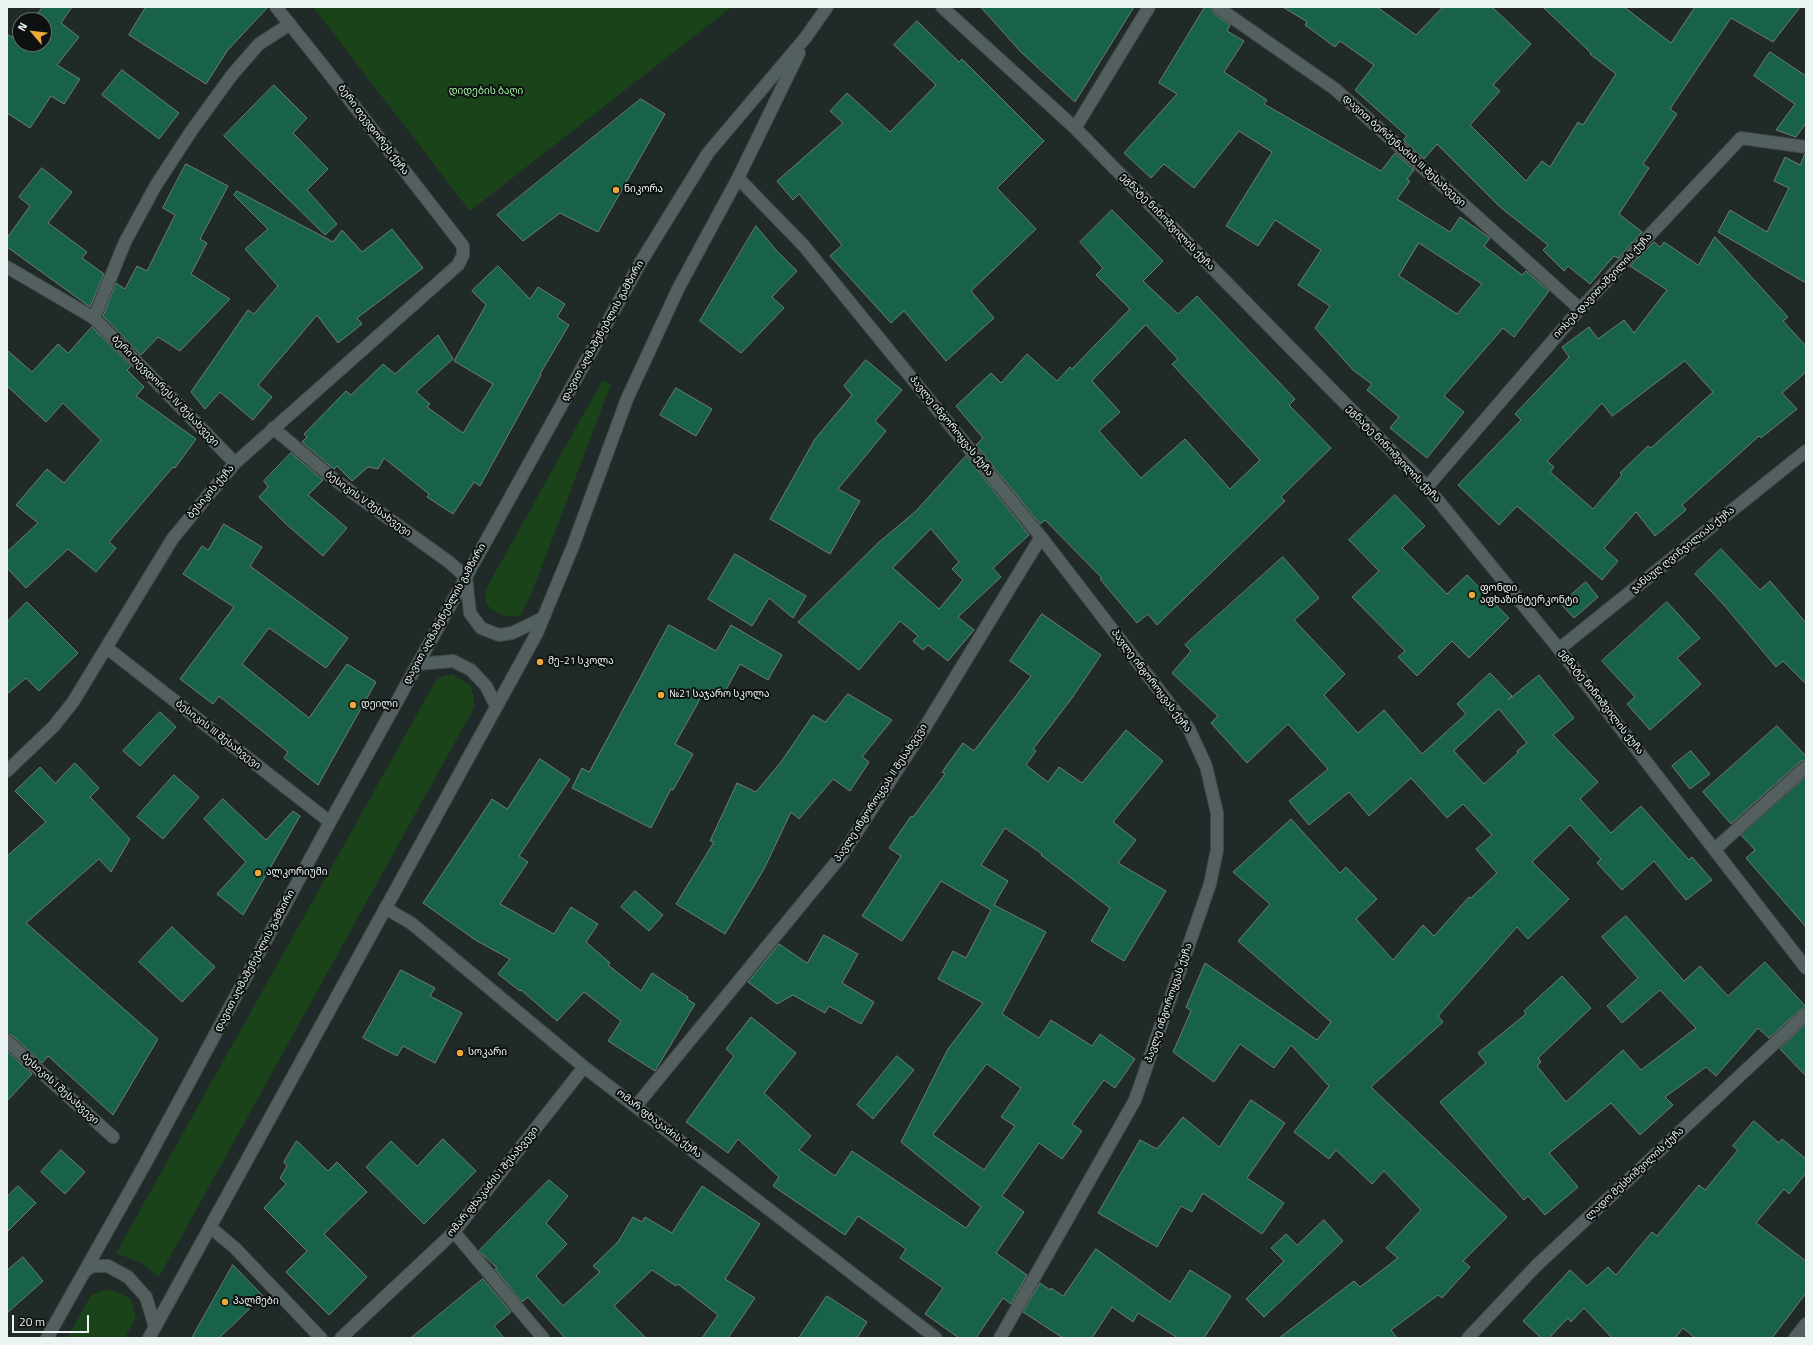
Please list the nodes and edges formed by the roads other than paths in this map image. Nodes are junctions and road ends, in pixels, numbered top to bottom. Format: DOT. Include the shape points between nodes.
graph roads {
  1 [pos="276,7"];
  2 [pos="827,7"];
  3 [pos="942,7"];
  4 [pos="1149,7"];
  5 [pos="1217,7"];
  6 [pos="290,24"];
  7 [pos="806,37"];
  8 [pos="1075,128"];
  9 [pos="1806,147"];
  10 [pos="738,178"];
  11 [pos="463,256"];
  12 [pos="7,267"];
  13 [pos="1580,309"];
  14 [pos="94,318"];
  15 [pos="273,428"];
  16 [pos="1806,451"];
  17 [pos="235,463"];
  18 [pos="1427,487"];
  19 [pos="1041,537"];
  20 [pos="466,578"];
  21 [pos="543,618"];
  22 [pos="107,648"];
  23 [pos="1559,649"];
  24 [pos="418,664"];
  25 [pos="496,706"];
  26 [pos="1806,766"];
  27 [pos="7,771"];
  28 [pos="330,822"];
  29 [pos="1715,849"];
  30 [pos="385,908"];
  31 [pos="1806,968"];
  32 [pos="1806,1014"];
  33 [pos="7,1041"];
  34 [pos="584,1067"];
  35 [pos="636,1106"];
  36 [pos="113,1137"];
  37 [pos="210,1227"];
  38 [pos="454,1232"];
  39 [pos="85,1271"];
  40 [pos="1806,1324"];
  41 [pos="155,1327"];
  42 [pos="47,1338"];
  43 [pos="149,1338"];
  44 [pos="321,1338"];
  45 [pos="341,1338"];
  46 [pos="543,1338"];
  47 [pos="936,1338"];
  48 [pos="1000,1338"];
  49 [pos="1468,1338"];
  50 [pos="1795,1338"];
  1 -- 6 [label="street, ბერი თევდორეს ქუჩა"];
  2 -- 7 [label="street, დავით აღმაშენებლის გამზირი"];
  3 -- 8 [label="street, ეგნატე ნინოშვილის ქუჩა"];
  4 -- 8 [label="street"];
  5 -- 13 [label="street, დავით ბერძენაძის III შესახვევი" via="1335,89"];
  6 -- 11 [label="street, ბერი თევდორეს ქუჩა" via="463,246"];
  6 -- 14 [label="street" via="259,44 232,75 192,130 156,185 125,242"];
  7 -- 10 [label="street, დავით აღმაშენებლის გამზირი"];
  7 -- 20 [label="street, დავით აღმაშენებლის გამზირი" via="708,153 642,260"];
  8 -- 18 [label="street, ეგნატე ნინოშვილის ქუჩა"];
  9 -- 13 [label="street, იოსებ დავითაშვილის ქუჩა" via="1741,138"];
  10 -- 19 [label="street, პავლე ინგოროყვას ქუჩა" via="804,246"];
  10 -- 21 [label="street, დავით აღმაშენებლის გამზირი" via="678,289 627,399 573,546"];
  11 -- 15 [label="street, ბესიკის ქუჩა" via="458,265"];
  12 -- 14 [label="street, ბერი თევდორეს IV შესახვევი"];
  13 -- 18 [label="street, იოსებ დავითაშვილის ქუჩა"];
  14 -- 17 [label="street, ბერი თევდორეს IV შესახვევი"];
  15 -- 17 [label="street, ბესიკის ქუჩა"];
  15 -- 20 [label="street, ბესიკის V შესახვევი" via="335,480 449,562"];
  16 -- 23 [label="street, ჯანსუღ ღვინჯილიას ქუჩა"];
  17 -- 22 [label="street, ბესიკის ქუჩა" via="173,538"];
  18 -- 23 [label="street, ეგნატე ნინოშვილის ქუჩა"];
  19 -- 35 [label="street, პავლე ინგოროყვას II შესახვევი" via="922,732 842,855"];
  19 -- 48 [label="street, პავლე ინგოროყვას ქუჩა" via="1189,729 1206,766 1217,813 1217,850 1210,884 1135,1100"];
  20 -- 21 [label="street" via="470,613 481,628 499,635 512,633"];
  20 -- 24 [label="street, დავით აღმაშენებლის გამზირი"];
  21 -- 25 [label="street, დავით აღმაშენებლის გამზირი"];
  22 -- 27 [label="street, ბესიკის ქუჩა" via="74,702 54,726"];
  22 -- 28 [label="street, ბესიკის III შესახვევი"];
  23 -- 29 [label="street, ეგნატე ნინოშვილის ქუჩა"];
  24 -- 25 [label="street" via="453,661 471,670 486,686"];
  24 -- 28 [label="street, დავით აღმაშენებლის გამზირი"];
  25 -- 30 [label="street, დავით აღმაშენებლის გამზირი"];
  26 -- 29 [label="street"];
  28 -- 39 [label="street, დავით აღმაშენებლის გამზირი"];
  29 -- 31 [label="street, ეგნატე ნინოშვილის ქუჩა"];
  30 -- 34 [label="street, ომარ ფხაკაძის ქუჩა" via="411,923"];
  30 -- 37 [label="street, დავით აღმაშენებლის გამზირი"];
  32 -- 49 [label="street, ლადო მესხიშვილის ქუჩა" via="1536,1266"];
  33 -- 36 [label="street, ბესიკის I შესახვევი"];
  34 -- 35 [label="street, ომარ ფხაკაძის ქუჩა"];
  34 -- 38 [label="street, ომარ ფხაკაძის I შესახვევი"];
  35 -- 47 [label="street, ომარ ფხაკაძის ქუჩა"];
  37 -- 41 [label="street, დავით აღმაშენებლის გამზირი"];
  37 -- 44 [label="street" via="235,1248"];
  38 -- 45 [label="street, ომარ ფხაკაძის I შესახვევი"];
  38 -- 46 [label="street"];
  39 -- 41 [label="street" via="92,1266 108,1266 128,1277 146,1296"];
  39 -- 42 [label="street, დავით აღმაშენებლის გამზირი"];
  40 -- 50 [label="street"];
  41 -- 43 [label="street, დავით აღმაშენებლის გამზირი"];
}
